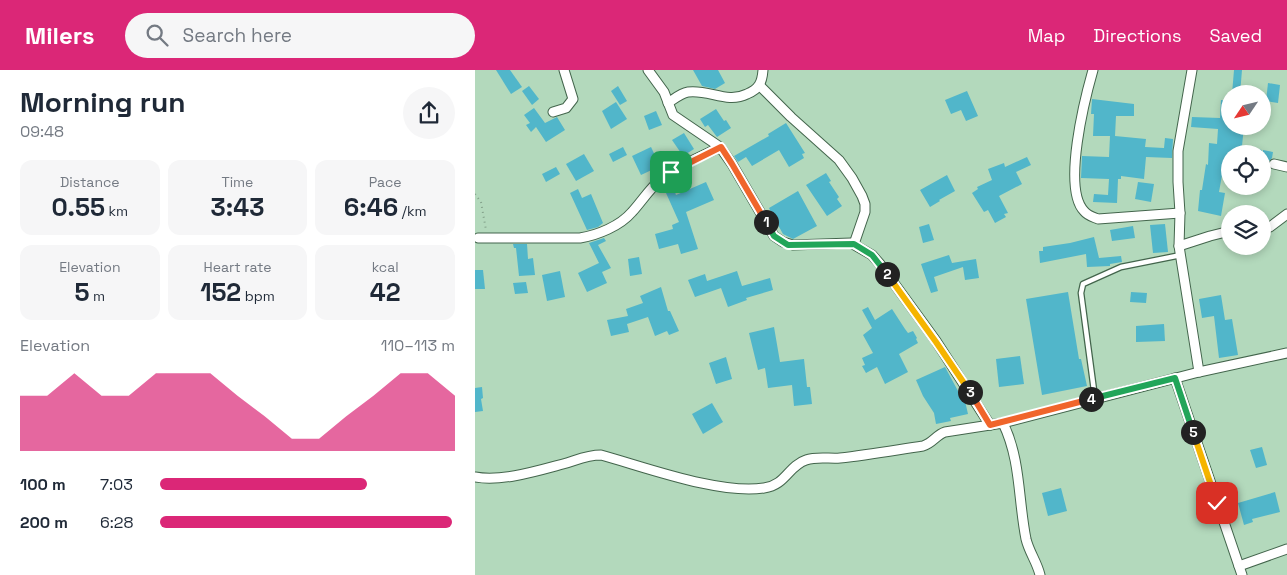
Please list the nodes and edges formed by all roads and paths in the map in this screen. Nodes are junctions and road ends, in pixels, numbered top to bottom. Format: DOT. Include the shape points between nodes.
graph roads {
  1 [pos="564,70"];
  2 [pos="648,70"];
  3 [pos="763,70"];
  4 [pos="1093,70"];
  5 [pos="1192,70"];
  6 [pos="760,86"];
  7 [pos="668,103"];
  8 [pos="553,112"];
  9 [pos="721,147"];
  10 [pos="1274,164"];
  11 [pos="1287,167"];
  12 [pos="475,194"];
  13 [pos="1180,213"];
  14 [pos="1287,214"];
  15 [pos="1271,225"];
  16 [pos="1221,233"];
  17 [pos="482,236"];
  18 [pos="854,244"];
  19 [pos="1180,250"];
  20 [pos="1287,353"];
  21 [pos="1199,372"];
  22 [pos="1175,378"];
  23 [pos="1095,398"];
  24 [pos="1003,423"];
  25 [pos="990,425"];
  26 [pos="475,477"];
  27 [pos="1287,549"];
  28 [pos="1240,571"];
  29 [pos="1040,575"];
  1 -- 8 [label="street" via="573,98 566,108"];
  2 -- 7 [label="street"];
  3 -- 6 [label="street"];
  4 -- 13 [label="street" via="1075,156 1076,188 1083,211 1098,219"];
  5 -- 13 [label="street" via="1179,151"];
  6 -- 7 [label="street" via="740,98 689,92"];
  6 -- 18 [label="street" via="839,160 852,178 865,204"];
  7 -- 9 [label="street" via="676,118"];
  9 -- 17 [label="street" via="671,172 646,194 633,212 591,236"];
  9 -- 18 [label="street" via="779,240 793,245"];
  10 -- 11 [label="street"];
  12 -- 17 [label="path" via="481,202"];
  13 -- 19 [label="street"];
  14 -- 15 [label="street"];
  16 -- 19 [label="street"];
  18 -- 25 [label="street" via="880,264"];
  19 -- 21 [label="street"];
  19 -- 23 [label="lane" via="1121,267 1083,284 1081,292"];
  20 -- 21 [label="street"];
  21 -- 22 [label="street"];
  22 -- 23 [label="street"];
  22 -- 28 [label="street"];
  23 -- 24 [label="street"];
  24 -- 25 [label="street"];
  24 -- 29 [label="street" via="1011,439 1018,474 1028,548"];
  25 -- 26 [label="street" via="940,434 923,446 809,459 797,465 779,483 763,488 732,488 696,481 601,455 587,455 564,464 498,479"];
  27 -- 28 [label="street"];
}
